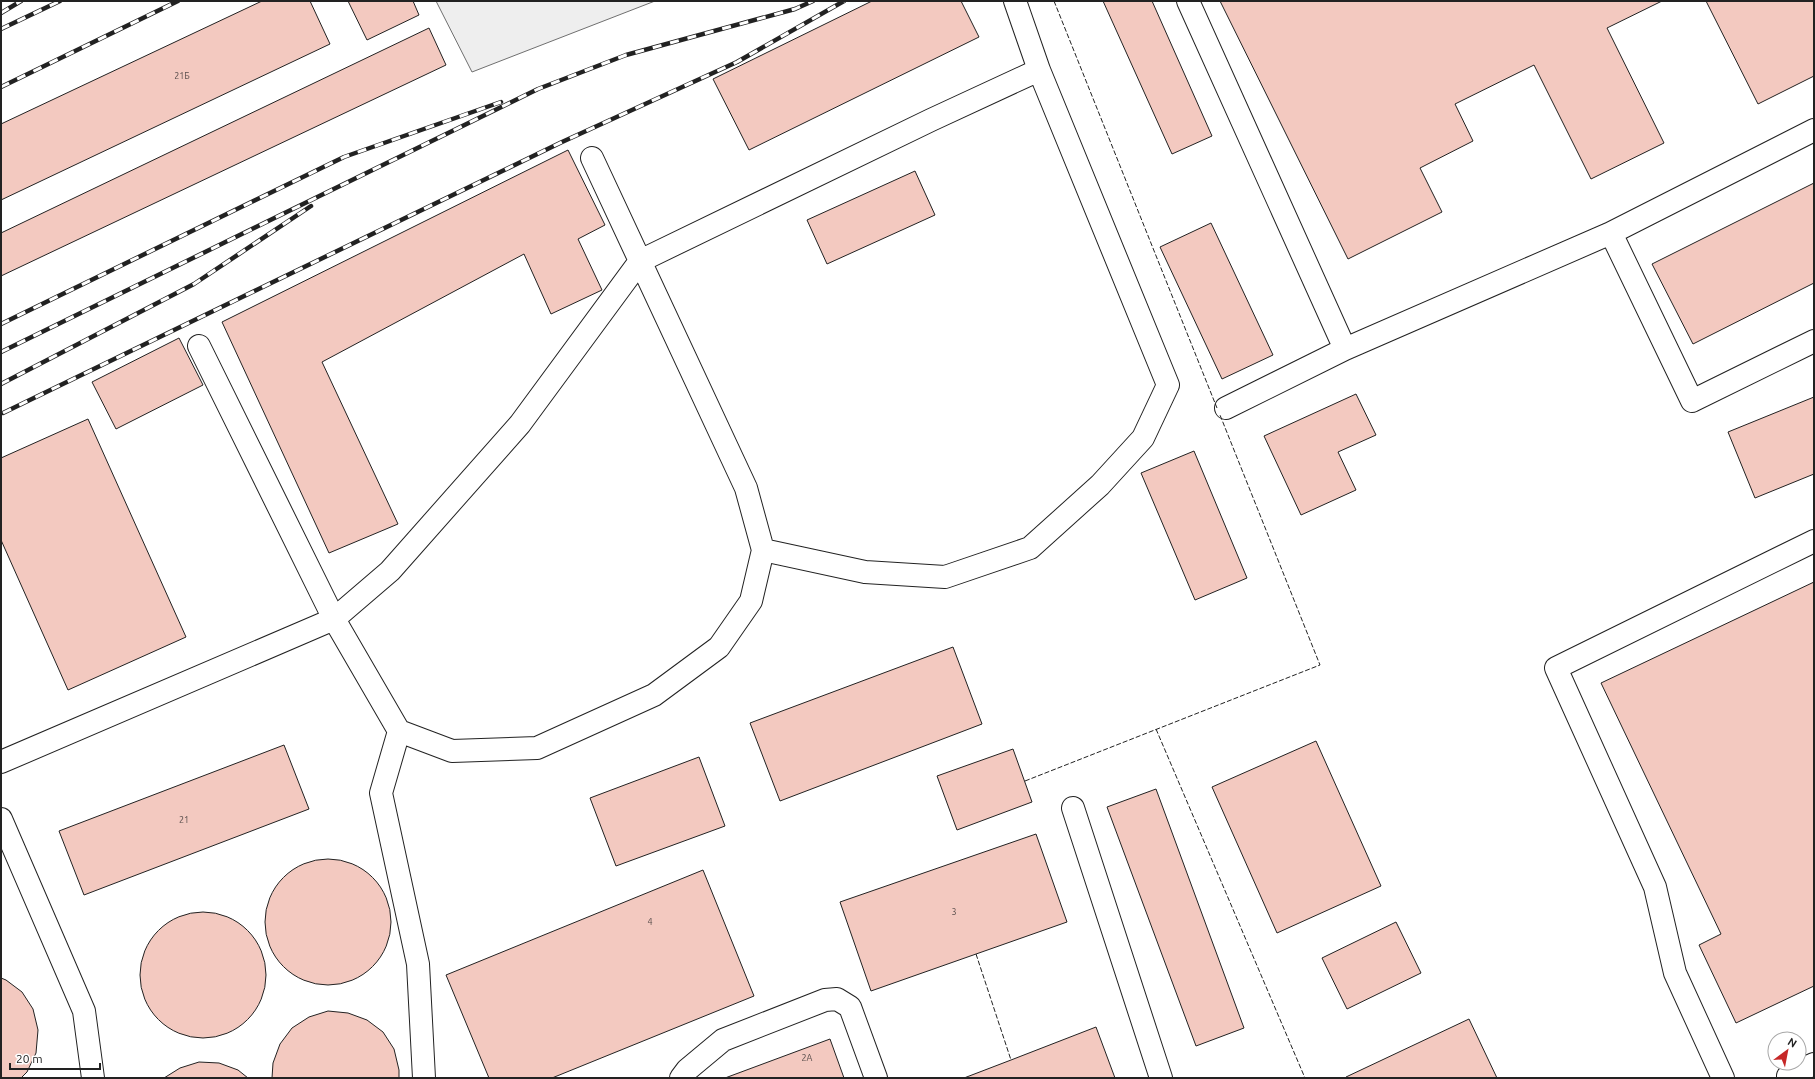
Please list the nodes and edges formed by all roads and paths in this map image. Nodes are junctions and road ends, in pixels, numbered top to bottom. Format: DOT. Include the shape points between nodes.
graph roads {
  1 [pos="1015,1"];
  2 [pos="1188,1"];
  3 [pos="1039,70"];
  4 [pos="1814,130"];
  5 [pos="592,158"];
  6 [pos="1611,232"];
  7 [pos="640,261"];
  8 [pos="1814,341"];
  9 [pos="199,346"];
  10 [pos="1345,349"];
  11 [pos="1226,408"];
  12 [pos="1814,541"];
  13 [pos="763,550"];
  14 [pos="334,619"];
  15 [pos="399,731"];
  16 [pos="1,762"];
  17 [pos="1072,808"];
  18 [pos="1,819"];
  19 [pos="1814,1064"];
  20 [pos="1787,1077"];
  21 [pos="93,1078"];
  22 [pos="424,1078"];
  23 [pos="681,1078"];
  24 [pos="876,1078"];
  25 [pos="1161,1078"];
  26 [pos="1723,1078"];
  1 -- 3 [label="lane"];
  2 -- 10 [label="lane"];
  3 -- 7 [label="lane"];
  3 -- 13 [label="lane" via="1168,385 1143,438 1100,485 1030,548 945,577 865,572"];
  4 -- 6 [label="lane"];
  5 -- 7 [label="lane"];
  6 -- 8 [label="lane" via="1692,401"];
  6 -- 10 [label="lane"];
  7 -- 13 [label="lane" via="746,488"];
  7 -- 14 [label="lane" via="520,424 390,571"];
  9 -- 14 [label="lane"];
  10 -- 11 [label="lane"];
  12 -- 26 [label="lane" via="1556,668 1656,887 1675,973"];
  13 -- 15 [label="lane" via="751,601 719,647 654,695 537,748 452,751"];
  14 -- 15 [label="lane"];
  14 -- 16 [label="lane"];
  15 -- 22 [label="lane" via="381,794 418,964"];
  17 -- 25 [label="lane"];
  18 -- 21 [label="lane" via="84,1011"];
  19 -- 20 [label="lane"];
  23 -- 24 [label="lane" via="723,1040 824,1000 838,999 850,1007"];
}
